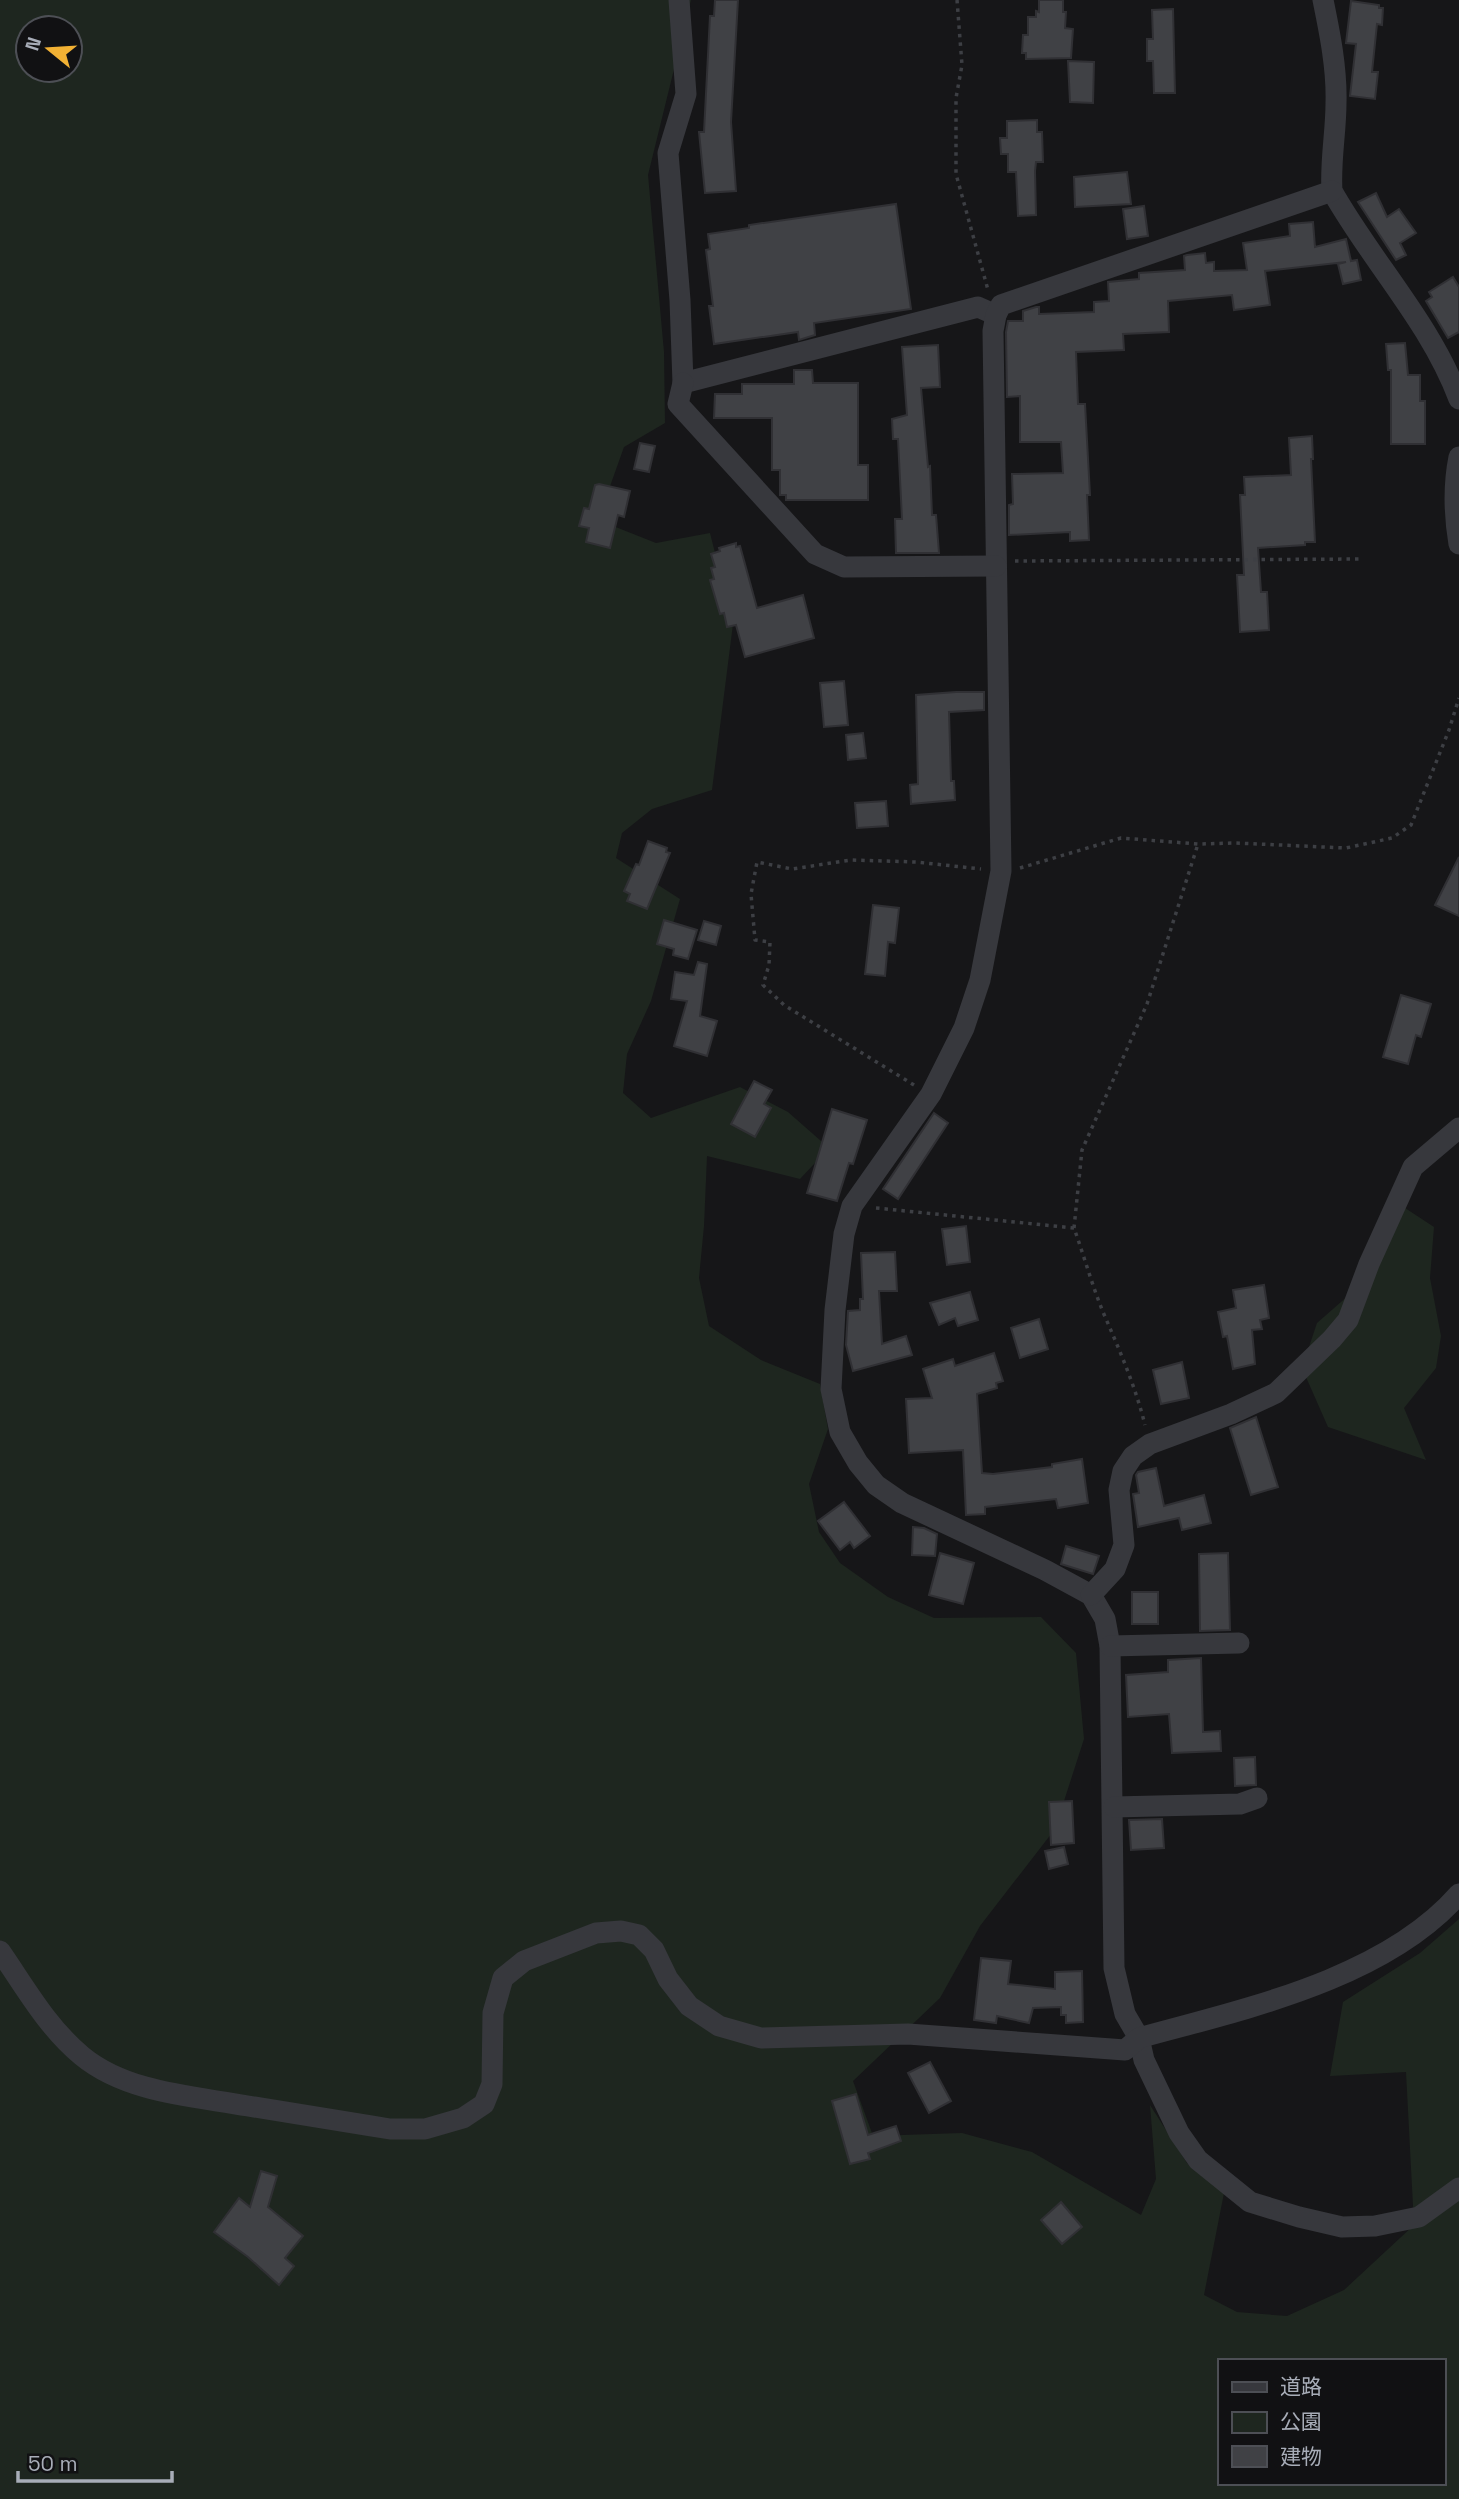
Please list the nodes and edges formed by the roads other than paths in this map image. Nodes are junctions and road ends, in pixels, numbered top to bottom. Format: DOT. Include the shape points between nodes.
graph roads {
  1 [pos="679,0"];
  2 [pos="1323,0"];
  3 [pos="1332,191"];
  4 [pos="998,310"];
  5 [pos="682,383"];
  6 [pos="1459,399"];
  7 [pos="1459,457"];
  8 [pos="1459,544"];
  9 [pos="996,564"];
  10 [pos="1459,1128"];
  11 [pos="1091,1595"];
  12 [pos="1239,1643"];
  13 [pos="1110,1646"];
  14 [pos="1257,1798"];
  15 [pos="1114,1807"];
  16 [pos="1459,1894"];
  17 [pos="0,1951"];
  18 [pos="1139,2038"];
  19 [pos="1459,2188"];
  1 -- 5 [label="street" via="686,94 668,153"];
  2 -- 3 [label="street" via="1336,103"];
  3 -- 4 [label="street"];
  3 -- 6 [label="street" via="1422,325"];
  4 -- 5 [label="street" via="978,307"];
  4 -- 9 [label="street" via="993,331"];
  5 -- 9 [label="street" via="678,404 815,554 845,567"];
  7 -- 8 [label="street" via="1454,513"];
  9 -- 11 [label="street" via="1001,871 980,980 964,1028 931,1094 852,1206 836,1297 831,1389 840,1432 876,1485 902,1503"];
  10 -- 11 [label="street" via="1413,1167 1348,1320 1332,1339 1276,1393 1150,1444 1133,1456 1123,1471 1119,1490 1124,1545 1115,1569"];
  11 -- 13 [label="street" via="1105,1619"];
  12 -- 13 [label="street"];
  13 -- 15 [label="street"];
  14 -- 15 [label="street" via="1240,1804"];
  15 -- 18 [label="street" via="1114,1968 1125,2014"];
  16 -- 18 [label="street" via="1400,1946 1309,1988"];
  17 -- 18 [label="street" via="57,2033 109,2073 173,2093 390,2129 425,2129 463,2118 484,2104 492,2084 493,2013 503,1978 524,1961 596,1933 621,1931 639,1936 654,1950 689,2006 719,2026 761,2038 908,2034 1125,2050"];
  18 -- 19 [label="street" via="1144,2060 1179,2133 1198,2160 1251,2202 1342,2227 1375,2226 1419,2217"];
}
